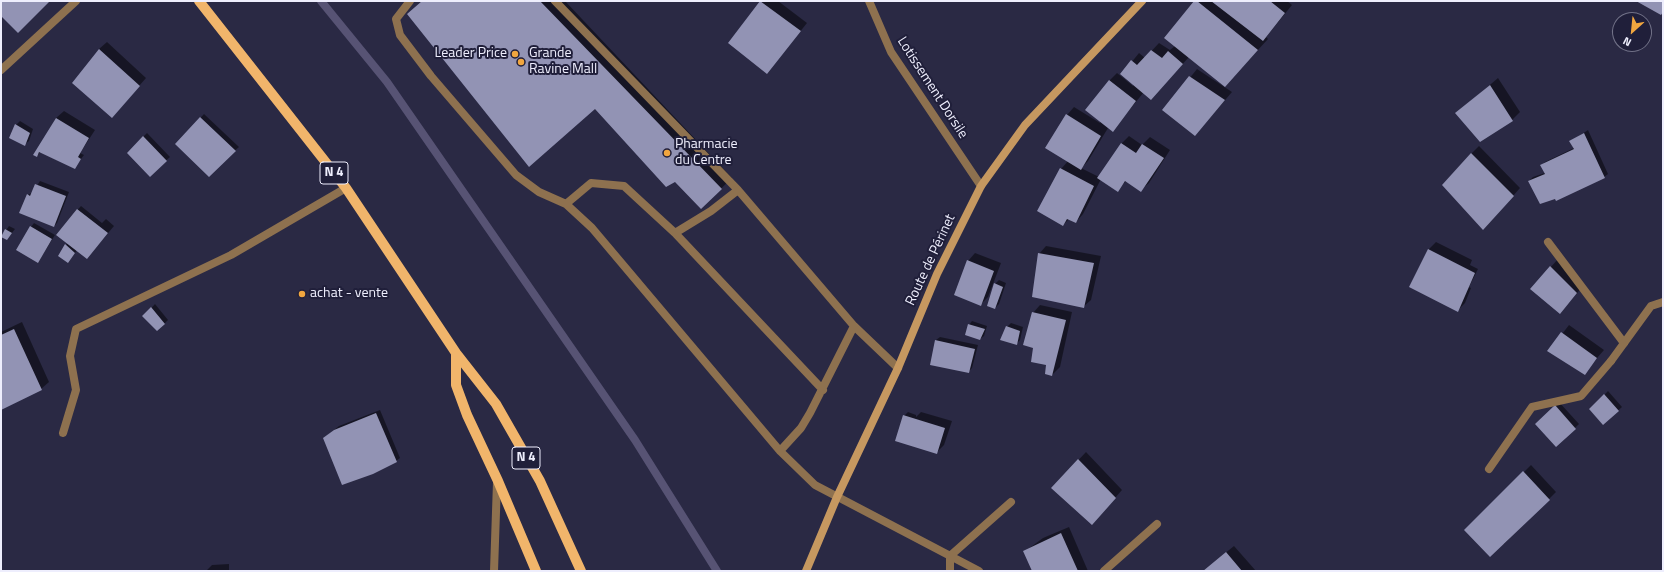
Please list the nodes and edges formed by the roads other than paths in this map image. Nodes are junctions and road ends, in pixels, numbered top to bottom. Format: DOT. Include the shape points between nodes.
graph roads {
  1 [pos="76,1"];
  2 [pos="199,1"];
  3 [pos="410,1"];
  4 [pos="555,1"];
  5 [pos="869,1"];
  6 [pos="1142,1"];
  7 [pos="1,70"];
  8 [pos="981,186"];
  9 [pos="346,188"];
  10 [pos="738,190"];
  11 [pos="566,204"];
  12 [pos="675,233"];
  13 [pos="1548,242"];
  14 [pos="1663,302"];
  15 [pos="854,326"];
  16 [pos="1624,343"];
  17 [pos="456,353"];
  18 [pos="898,368"];
  19 [pos="823,390"];
  20 [pos="63,433"];
  21 [pos="780,451"];
  22 [pos="1489,469"];
  23 [pos="498,481"];
  24 [pos="837,497"];
  25 [pos="1011,502"];
  26 [pos="1158,524"];
  27 [pos="950,556"];
  28 [pos="494,571"];
  29 [pos="536,571"];
  30 [pos="581,571"];
  31 [pos="806,571"];
  32 [pos="950,571"];
  33 [pos="979,571"];
  34 [pos="1104,571"];
  1 -- 7 [label="street"];
  2 -- 9 [label="main road, N 4"];
  3 -- 11 [label="street" via="396,19 400,35 431,76 516,175 539,192"];
  4 -- 10 [label="street"];
  5 -- 8 [label="street, Lotissement Dorsile" via="891,52"];
  6 -- 8 [label="main road, Route de Périnet" via="1025,125"];
  8 -- 18 [label="main road, Route de Périnet" via="937,274"];
  9 -- 17 [label="main road, N 4"];
  9 -- 20 [label="street" via="231,255 76,329 70,356 76,390"];
  10 -- 12 [label="street" via="711,211"];
  10 -- 15 [label="street"];
  11 -- 12 [label="street" via="591,183 624,186"];
  11 -- 21 [label="street" via="592,228"];
  12 -- 19 [label="street"];
  13 -- 16 [label="street"];
  14 -- 16 [label="street" via="1651,306"];
  15 -- 18 [label="street"];
  15 -- 19 [label="street"];
  16 -- 22 [label="street" via="1581,396 1532,407"];
  17 -- 23 [label="main road, N 4" via="456,385"];
  17 -- 30 [label="main road, N 4" via="499,410 540,481"];
  18 -- 24 [label="main road, Route de Périnet"];
  19 -- 21 [label="street" via="801,428"];
  21 -- 24 [label="street" via="815,485"];
  23 -- 28 [label="street"];
  23 -- 29 [label="main road, N 4"];
  24 -- 27 [label="street"];
  24 -- 31 [label="main road, Route de Périnet"];
  25 -- 27 [label="street"];
  26 -- 34 [label="street"];
  27 -- 32 [label="street"];
  27 -- 33 [label="street"];
}
